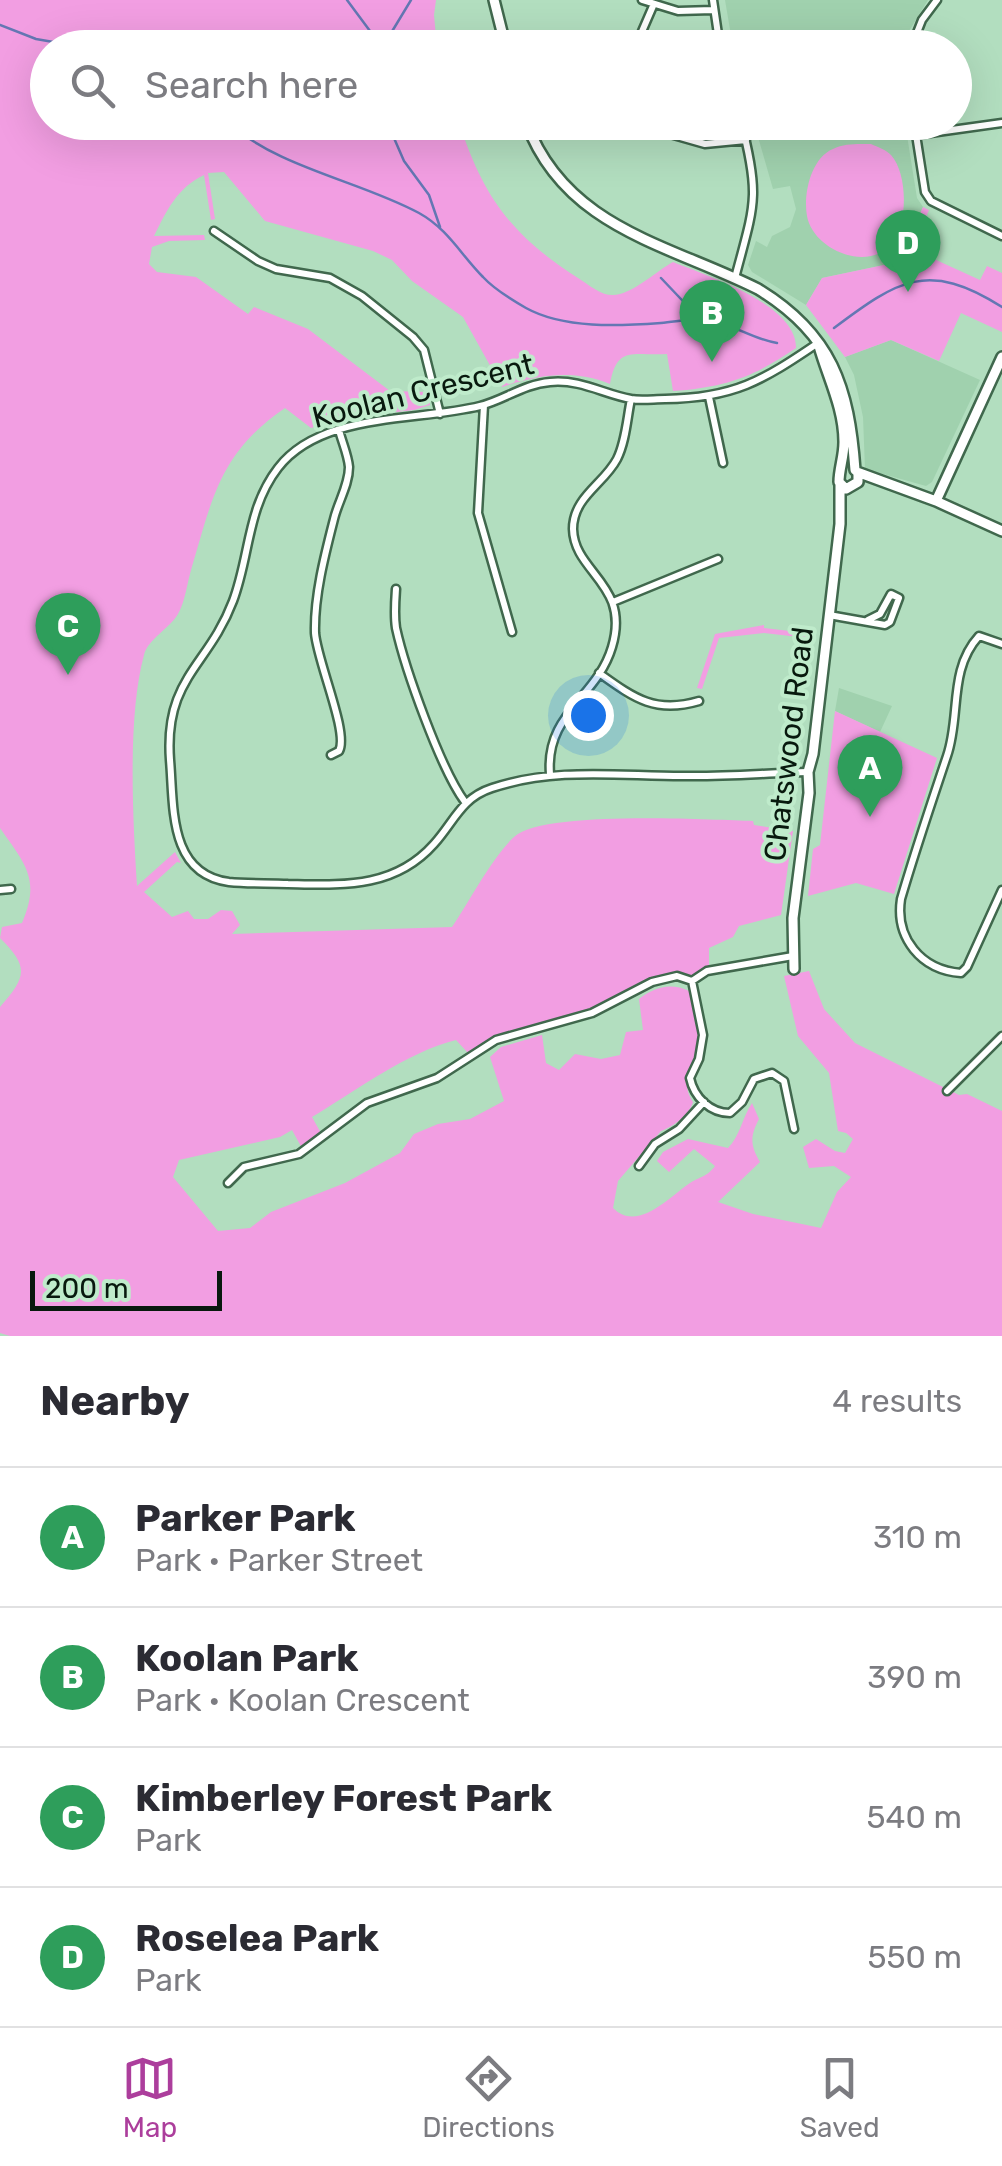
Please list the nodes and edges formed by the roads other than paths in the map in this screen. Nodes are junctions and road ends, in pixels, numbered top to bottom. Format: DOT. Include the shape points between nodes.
graph roads {
  1 [pos="494,0"];
  2 [pos="642,0"];
  3 [pos="713,0"];
  4 [pos="937,0"];
  5 [pos="654,6"];
  6 [pos="713,10"];
  7 [pos="502,30"];
  8 [pos="643,30"];
  9 [pos="717,30"];
  10 [pos="918,30"];
  11 [pos="1002,123"];
  12 [pos="972,127"];
  13 [pos="533,140"];
  14 [pos="690,140"];
  15 [pos="746,140"];
  16 [pos="917,140"];
  17 [pos="214,231"];
  18 [pos="1002,236"];
  19 [pos="735,278"];
  20 [pos="818,343"];
  21 [pos="1002,357"];
  22 [pos="838,388"];
  23 [pos="709,397"];
  24 [pos="631,399"];
  25 [pos="484,405"];
  26 [pos="440,414"];
  27 [pos="338,430"];
  28 [pos="722,463"];
  29 [pos="842,470"];
  30 [pos="856,479"];
  31 [pos="840,485"];
  32 [pos="936,500"];
  33 [pos="840,524"];
  34 [pos="1002,531"];
  35 [pos="718,559"];
  36 [pos="396,590"];
  37 [pos="613,602"];
  38 [pos="829,615"];
  39 [pos="868,620"];
  40 [pos="512,632"];
  41 [pos="1002,644"];
  42 [pos="599,673"];
  43 [pos="699,701"];
  44 [pos="331,754"];
  45 [pos="808,772"];
  46 [pos="550,774"];
  47 [pos="464,802"];
  48 [pos="10,889"];
  49 [pos="0,890"];
  50 [pos="1002,890"];
  51 [pos="793,956"];
  52 [pos="794,970"];
  53 [pos="692,980"];
  54 [pos="1002,1036"];
  55 [pos="947,1091"];
  56 [pos="704,1102"];
  57 [pos="794,1129"];
  58 [pos="639,1166"];
  59 [pos="228,1183"];
  1 -- 7 [label="street"];
  2 -- 5 [label="street"];
  3 -- 6 [label="street"];
  4 -- 10 [label="street"];
  5 -- 6 [label="street"];
  5 -- 8 [label="street"];
  6 -- 9 [label="street"];
  11 -- 12 [label="street"];
  13 -- 19 [label="street, Chatswood Road" via="554,176 586,208"];
  14 -- 15 [label="street"];
  15 -- 19 [label="street" via="755,196"];
  16 -- 18 [label="street" via="931,201"];
  17 -- 26 [label="street" via="276,269 330,278 413,337 424,350"];
  19 -- 20 [label="street, Chatswood Road" via="785,306"];
  20 -- 22 [label="street, Chatswood Road"];
  20 -- 23 [label="street, Koolan Crescent" via="750,385"];
  21 -- 32 [label="street"];
  22 -- 29 [label="street, Chatswood Road"];
  22 -- 30 [label="street, Chatswood Road"];
  23 -- 24 [label="street, Koolan Crescent"];
  23 -- 28 [label="street"];
  24 -- 25 [label="street, Koolan Crescent" via="550,382"];
  24 -- 37 [label="street" via="618,456 574,518 575,542"];
  25 -- 26 [label="street, Koolan Crescent"];
  25 -- 40 [label="street" via="478,512"];
  26 -- 27 [label="street, Koolan Crescent"];
  27 -- 44 [label="street" via="348,477 334,518 315,630 342,734 340,751"];
  27 -- 47 [label="street, Koolan Crescent" via="294,452 260,497 232,606 176,698 170,750 179,844 201,872 227,882 366,884 424,854"];
  29 -- 30 [label="street"];
  29 -- 31 [label="street, Chatswood Road"];
  30 -- 31 [label="street"];
  30 -- 32 [label="street"];
  30 -- 33 [label="street, Chatswood Road"];
  31 -- 33 [label="street, Chatswood Road"];
  32 -- 34 [label="street"];
  33 -- 38 [label="street, Chatswood Road"];
  35 -- 37 [label="street"];
  36 -- 47 [label="street" via="400,645"];
  37 -- 42 [label="street" via="615,634"];
  38 -- 39 [label="street"];
  38 -- 45 [label="street, Chatswood Road"];
  39 -- 39 [label="street" via="880,614 891,594 899,598 888,624"];
  41 -- 50 [label="street" via="979,636 960,671 947,757 898,916 904,938 913,951 961,973"];
  42 -- 43 [label="street" via="648,704"];
  42 -- 46 [label="street" via="555,733"];
  45 -- 46 [label="street"];
  45 -- 51 [label="street, Chatswood Road"];
  46 -- 47 [label="street"];
  48 -- 49 [label="street"];
  51 -- 52 [label="street, Chatswood Road"];
  51 -- 53 [label="street" via="707,971"];
  53 -- 56 [label="street" via="704,1036 690,1078"];
  53 -- 59 [label="street" via="652,982 592,1013 496,1040 438,1078 367,1104 299,1154 244,1167"];
  54 -- 55 [label="street"];
  56 -- 57 [label="street" via="730,1113 754,1079 772,1073 784,1082"];
  56 -- 58 [label="street" via="654,1144"];
}
